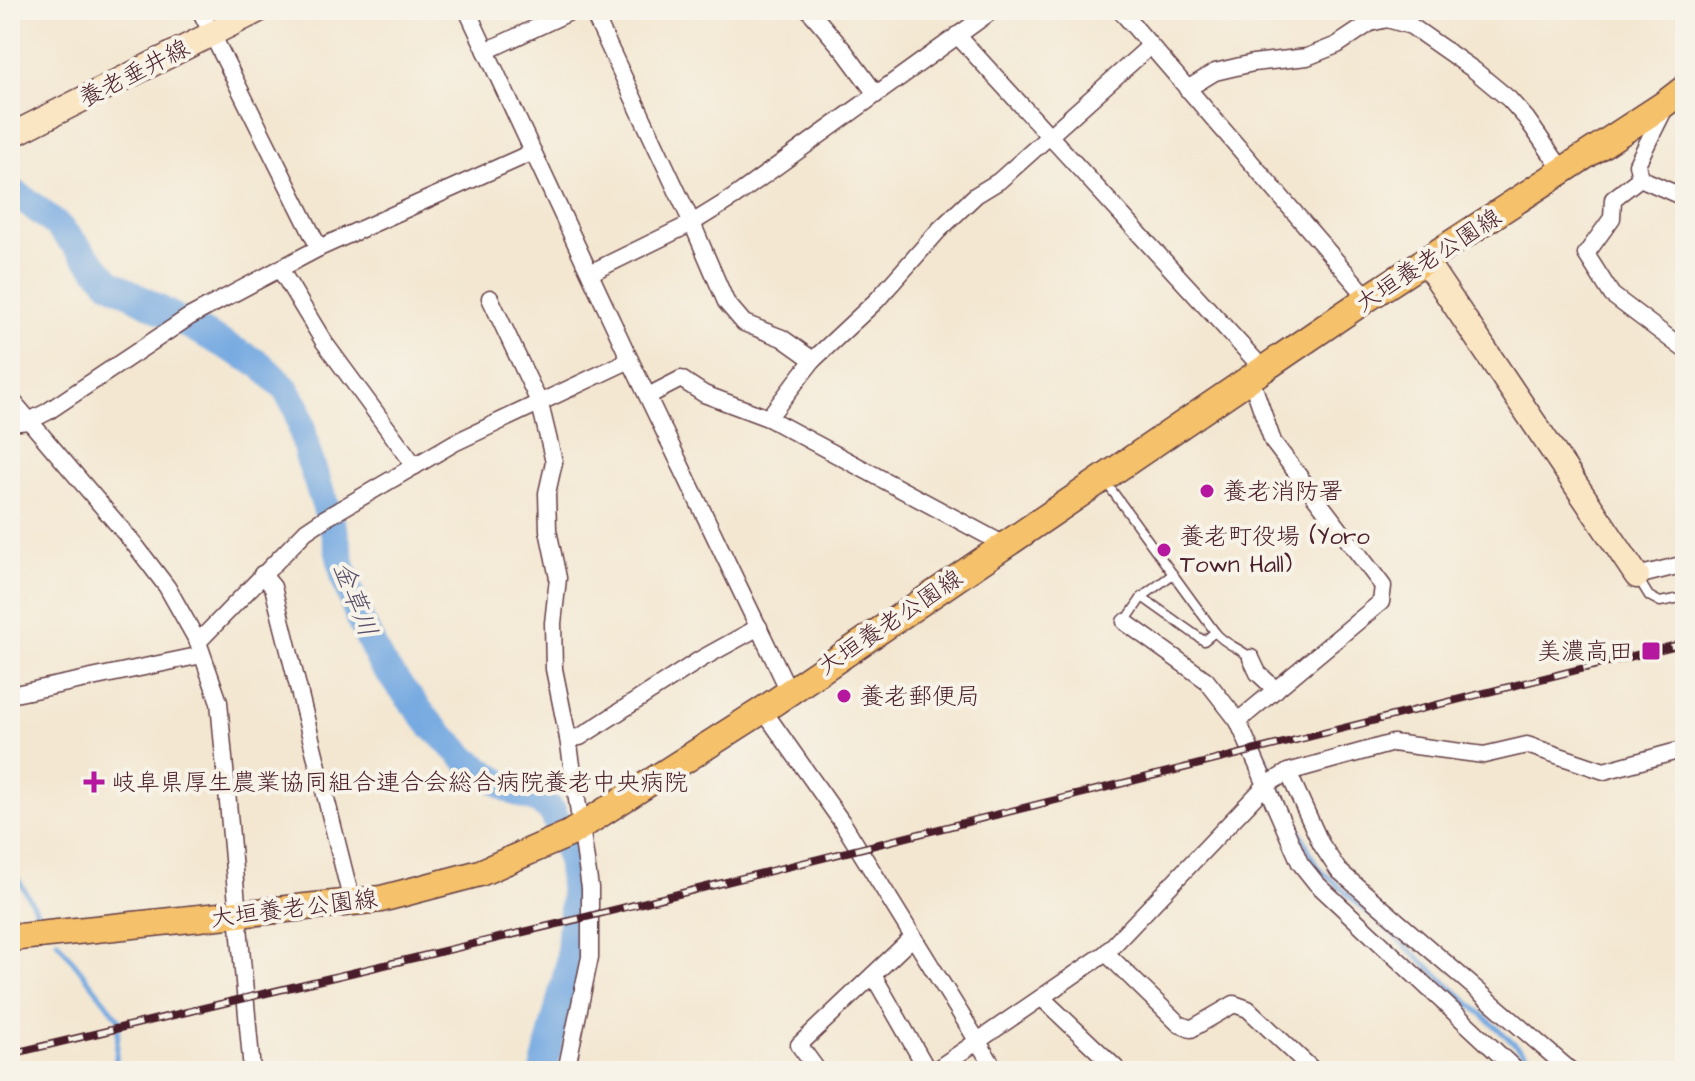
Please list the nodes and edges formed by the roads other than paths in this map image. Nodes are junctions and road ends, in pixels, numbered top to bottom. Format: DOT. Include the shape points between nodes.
graph roads {
  1 [pos="200,10"];
  2 [pos="259,10"];
  3 [pos="467,10"];
  4 [pos="574,10"];
  5 [pos="592,10"];
  6 [pos="809,10"];
  7 [pos="993,10"];
  8 [pos="1120,10"];
  9 [pos="1675,10"];
  10 [pos="1366,17"];
  11 [pos="1685,17"];
  12 [pos="210,34"];
  13 [pos="957,35"];
  14 [pos="1150,46"];
  15 [pos="486,51"];
  16 [pos="1685,88"];
  17 [pos="1187,89"];
  18 [pos="876,94"];
  19 [pos="1663,105"];
  20 [pos="1049,134"];
  21 [pos="10,136"];
  22 [pos="533,152"];
  23 [pos="1563,171"];
  24 [pos="1640,178"];
  25 [pos="1685,198"];
  26 [pos="692,223"];
  27 [pos="319,248"];
  28 [pos="1426,262"];
  29 [pos="280,269"];
  30 [pos="590,273"];
  31 [pos="490,298"];
  32 [pos="1368,298"];
  33 [pos="1685,350"];
  34 [pos="630,360"];
  35 [pos="813,360"];
  36 [pos="1257,374"];
  37 [pos="648,396"];
  38 [pos="10,398"];
  39 [pos="540,404"];
  40 [pos="768,418"];
  41 [pos="29,421"];
  42 [pos="10,423"];
  43 [pos="415,466"];
  44 [pos="1103,478"];
  45 [pos="1003,544"];
  46 [pos="1685,564"];
  47 [pos="262,574"];
  48 [pos="1173,574"];
  49 [pos="1637,576"];
  50 [pos="1142,597"];
  51 [pos="1685,597"];
  52 [pos="1125,622"];
  53 [pos="759,627"];
  54 [pos="1215,632"];
  55 [pos="200,649"];
  56 [pos="1251,658"];
  57 [pos="1276,690"];
  58 [pos="789,691"];
  59 [pos="10,695"];
  60 [pos="763,710"];
  61 [pos="1238,721"];
  62 [pos="568,738"];
  63 [pos="1685,749"];
  64 [pos="1288,772"];
  65 [pos="1265,786"];
  66 [pos="565,835"];
  67 [pos="352,902"];
  68 [pos="240,915"];
  69 [pos="913,937"];
  70 [pos="10,938"];
  71 [pos="1106,953"];
  72 [pos="873,975"];
  73 [pos="1042,998"];
  74 [pos="977,1040"];
  75 [pos="1514,1070"];
  76 [pos="252,1071"];
  77 [pos="566,1071"];
  78 [pos="818,1071"];
  79 [pos="928,1071"];
  80 [pos="934,1071"];
  81 [pos="996,1071"];
  82 [pos="1119,1071"];
  83 [pos="1314,1071"];
  84 [pos="1571,1071"];
  1 -- 12 [label="street"];
  2 -- 12 [label="street, 養老垂井線"];
  3 -- 15 [label="street"];
  4 -- 15 [label="street"];
  5 -- 26 [label="street"];
  6 -- 18 [label="street"];
  7 -- 13 [label="street"];
  8 -- 14 [label="street"];
  9 -- 11 [label="street"];
  10 -- 17 [label="street" via="1337,45 1307,57 1215,72"];
  10 -- 23 [label="street" via="1411,26 1474,70 1526,118"];
  12 -- 21 [label="street, 養老垂井線"];
  12 -- 27 [label="street"];
  13 -- 18 [label="street"];
  13 -- 20 [label="street"];
  14 -- 17 [label="street"];
  14 -- 20 [label="street"];
  15 -- 22 [label="street"];
  16 -- 19 [label="main road, 大垣養老公園線"];
  17 -- 32 [label="street"];
  18 -- 26 [label="street"];
  19 -- 23 [label="main road, 大垣養老公園線"];
  19 -- 24 [label="street" via="1637,164"];
  20 -- 35 [label="street" via="948,221 877,300"];
  20 -- 36 [label="street"];
  22 -- 27 [label="street"];
  22 -- 30 [label="street"];
  23 -- 28 [label="main road, 大垣養老公園線"];
  24 -- 25 [label="street"];
  24 -- 33 [label="street" via="1613,199 1612,218 1586,254 1612,295"];
  26 -- 30 [label="street"];
  26 -- 35 [label="street" via="726,302 744,323 782,338"];
  27 -- 29 [label="street"];
  28 -- 32 [label="main road, 大垣養老公園線"];
  28 -- 49 [label="street"];
  29 -- 41 [label="street" via="182,322"];
  29 -- 43 [label="street" via="324,342"];
  30 -- 34 [label="street"];
  31 -- 39 [label="street"];
  32 -- 36 [label="main road, 大垣養老公園線"];
  34 -- 37 [label="street"];
  34 -- 39 [label="street"];
  35 -- 40 [label="street"];
  36 -- 44 [label="main road, 大垣養老公園線"];
  36 -- 57 [label="street" via="1273,442 1383,586 1381,602"];
  37 -- 40 [label="street" via="681,379 704,394"];
  37 -- 53 [label="street"];
  38 -- 41 [label="street"];
  39 -- 43 [label="street"];
  39 -- 62 [label="street" via="554,462 547,493 558,578 554,669"];
  40 -- 45 [label="street"];
  41 -- 42 [label="street"];
  41 -- 55 [label="street" via="159,576"];
  43 -- 47 [label="street" via="306,531"];
  44 -- 45 [label="main road, 大垣養老公園線"];
  44 -- 48 [label="lane"];
  45 -- 58 [label="main road, 大垣養老公園線"];
  46 -- 49 [label="street"];
  47 -- 55 [label="street"];
  47 -- 67 [label="street" via="273,587"];
  48 -- 50 [label="lane"];
  48 -- 54 [label="lane"];
  49 -- 51 [label="lane" via="1649,596 1660,602"];
  50 -- 52 [label="lane"];
  50 -- 54 [label="lane" via="1204,641"];
  52 -- 61 [label="street" via="1206,680"];
  53 -- 58 [label="street"];
  53 -- 62 [label="street" via="580,737"];
  54 -- 56 [label="lane"];
  55 -- 59 [label="street"];
  55 -- 68 [label="street" via="219,702"];
  56 -- 57 [label="street"];
  57 -- 61 [label="street"];
  58 -- 60 [label="main road, 大垣養老公園線"];
  60 -- 66 [label="main road, 大垣養老公園線"];
  60 -- 69 [label="street" via="844,825"];
  61 -- 65 [label="street"];
  62 -- 66 [label="street"];
  63 -- 64 [label="street" via="1604,771 1527,745 1484,755 1393,743"];
  64 -- 65 [label="street"];
  64 -- 84 [label="street" via="1338,870"];
  65 -- 71 [label="street"];
  65 -- 75 [label="street" via="1300,863 1316,883"];
  66 -- 67 [label="main road, 大垣養老公園線" via="480,873"];
  66 -- 77 [label="street" via="590,888 590,957"];
  67 -- 68 [label="main road, 大垣養老公園線"];
  68 -- 70 [label="main road, 大垣養老公園線"];
  68 -- 76 [label="street"];
  69 -- 72 [label="street"];
  69 -- 74 [label="street"];
  71 -- 73 [label="street"];
  71 -- 83 [label="street" via="1179,1024 1191,1029 1234,1004 1248,1009"];
  72 -- 78 [label="street" via="799,1045"];
  72 -- 79 [label="street"];
  73 -- 74 [label="street"];
  73 -- 82 [label="street"];
  74 -- 80 [label="street"];
  74 -- 81 [label="street"];
}
